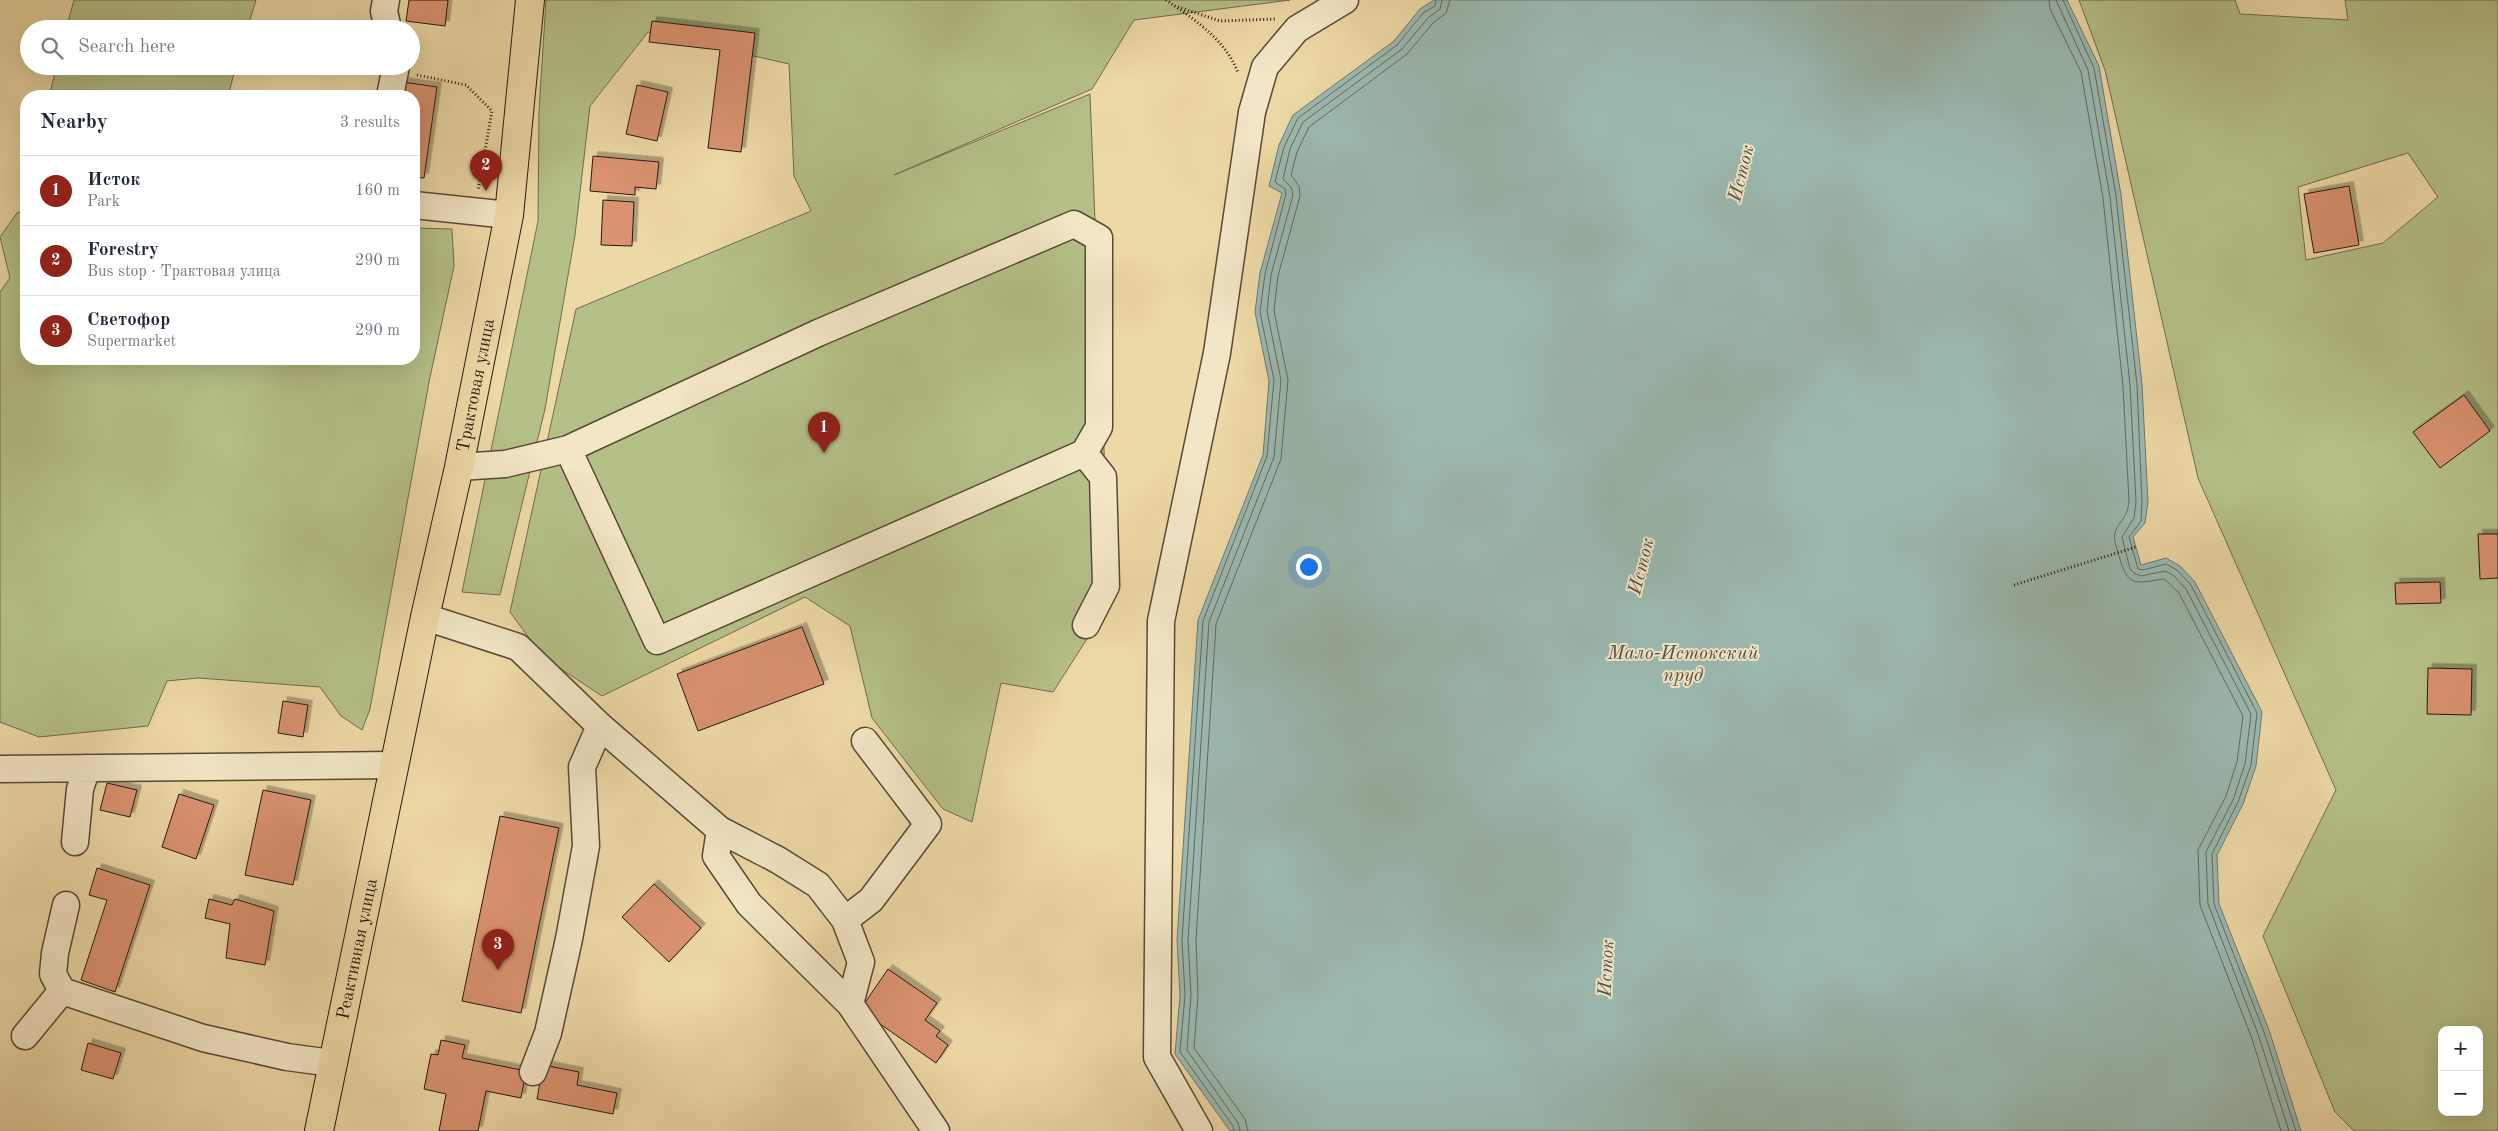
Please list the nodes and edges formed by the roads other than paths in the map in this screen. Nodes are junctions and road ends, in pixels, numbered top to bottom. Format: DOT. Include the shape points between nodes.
graph roads {
  1 [pos="386,0"];
  2 [pos="530,0"];
  3 [pos="1345,0"];
  4 [pos="386,20"];
  5 [pos="400,75"];
  6 [pos="393,90"];
  7 [pos="420,206"];
  8 [pos="509,215"];
  9 [pos="568,449"];
  10 [pos="1084,453"];
  11 [pos="459,467"];
  12 [pos="425,617"];
  13 [pos="1086,625"];
  14 [pos="600,726"];
  15 [pos="865,741"];
  16 [pos="394,765"];
  17 [pos="87,768"];
  18 [pos="0,769"];
  19 [pos="720,830"];
  20 [pos="75,842"];
  21 [pos="66,905"];
  22 [pos="845,920"];
  23 [pos="62,991"];
  24 [pos="850,1004"];
  25 [pos="25,1036"];
  26 [pos="332,1063"];
  27 [pos="533,1072"];
  28 [pos="319,1131"];
  29 [pos="936,1131"];
  30 [pos="1199,1131"];
  1 -- 4 [label="lane"];
  2 -- 8 [label="main road, Трактовая улица"];
  3 -- 30 [label="lane" via="1297,29 1265,67 1252,112 1217,353 1161,621 1158,1058"];
  5 -- 6 [label="lane"];
  7 -- 8 [label="lane"];
  8 -- 11 [label="main road, Трактовая улица"];
  9 -- 10 [label="lane" via="657,642"];
  9 -- 10 [label="lane" via="818,333 1074,224 1099,238 1100,427"];
  9 -- 11 [label="lane" via="505,464"];
  10 -- 13 [label="lane" via="1103,478 1106,586"];
  11 -- 12 [label="main road, Трактовая улица"];
  12 -- 14 [label="lane" via="518,647"];
  12 -- 16 [label="main road, Трактовая улица"];
  14 -- 19 [label="lane"];
  14 -- 27 [label="lane" via="582,767 586,846 569,939 548,1033"];
  15 -- 22 [label="lane" via="928,824 871,900"];
  16 -- 17 [label="lane"];
  16 -- 26 [label="main road, Реактивная улица"];
  17 -- 18 [label="lane"];
  17 -- 20 [label="lane" via="80,789"];
  19 -- 22 [label="lane" via="818,885"];
  19 -- 24 [label="lane" via="716,856 749,904"];
  21 -- 23 [label="lane" via="55,953 54,974"];
  22 -- 24 [label="lane" via="861,962"];
  23 -- 25 [label="lane"];
  23 -- 26 [label="lane" via="203,1038 287,1057"];
  24 -- 29 [label="lane"];
  26 -- 28 [label="main road, Реактивная улица"];
}
